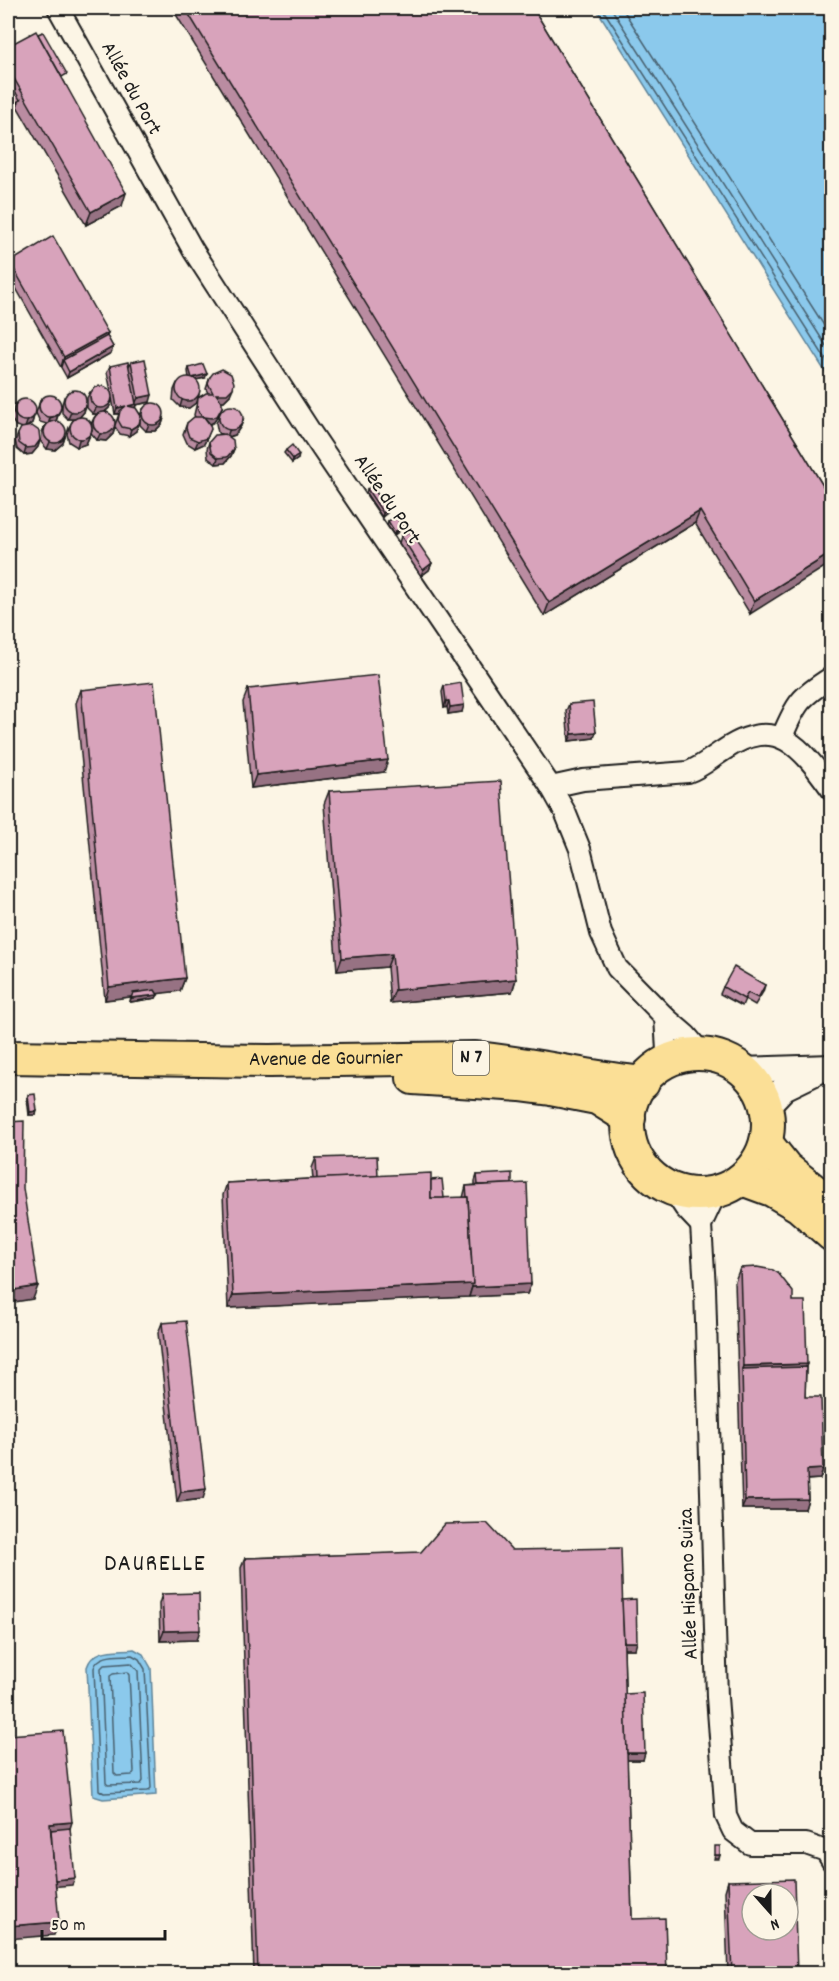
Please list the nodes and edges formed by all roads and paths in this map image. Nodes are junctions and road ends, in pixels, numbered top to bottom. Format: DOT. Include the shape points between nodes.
graph roads {
  1 [pos="58,8"];
  2 [pos="831,676"];
  3 [pos="782,737"];
  4 [pos="551,787"];
  5 [pos="831,790"];
  6 [pos="665,1017"];
  7 [pos="703,1055"];
  8 [pos="8,1057"];
  9 [pos="670,1061"];
  10 [pos="829,1067"];
  11 [pos="742,1070"];
  12 [pos="8,1073"];
  13 [pos="643,1083"];
  14 [pos="766,1107"];
  15 [pos="629,1118"];
  16 [pos="766,1143"];
  17 [pos="730,1185"];
  18 [pos="673,1190"];
  19 [pos="831,1205"];
  20 [pos="701,1225"];
  21 [pos="831,1235"];
  22 [pos="831,1861"];
  1 -- 4 [label="street, Allée du Port" via="193,250 310,431"];
  2 -- 3 [label="street" via="799,701"];
  3 -- 4 [label="street" via="746,736 688,772 589,779"];
  3 -- 5 [label="street" via="796,746"];
  4 -- 6 [label="street, Allée du Port" via="580,849 601,933 618,968"];
  6 -- 7 [label="street, Allée du Port"];
  6 -- 9 [label="street"];
  7 -- 9 [label="main road"];
  7 -- 11 [label="main road" via="726,1060"];
  8 -- 13 [label="main road, Avenue de Gournier / N 7" via="268,1061 474,1058"];
  9 -- 13 [label="main road"];
  10 -- 11 [label="street"];
  10 -- 14 [label="street" via="784,1088"];
  11 -- 14 [label="main road" via="754,1082"];
  12 -- 15 [label="main road, Avenue de Gournier / N 7" via="422,1078 520,1085 597,1098"];
  13 -- 15 [label="main road"];
  14 -- 16 [label="main road"];
  15 -- 18 [label="main road" via="631,1144 643,1167"];
  16 -- 17 [label="main road" via="756,1163"];
  16 -- 19 [label="main road" via="786,1168"];
  17 -- 18 [label="main road" via="698,1194"];
  17 -- 20 [label="street, Allée Hispano Suiza"];
  17 -- 21 [label="main road" via="772,1190 799,1206"];
  18 -- 20 [label="street"];
  20 -- 22 [label="street, Allée Hispano Suiza" via="717,1697 726,1816 733,1831 750,1844 806,1844 826,1851"];
}
